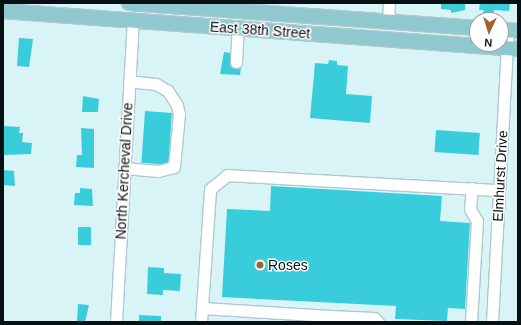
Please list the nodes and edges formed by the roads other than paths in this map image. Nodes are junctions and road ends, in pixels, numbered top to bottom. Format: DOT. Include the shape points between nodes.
graph roads {
  1 [pos="129,3"];
  2 [pos="134,3"];
  3 [pos="390,3"];
  4 [pos="3,11"];
  5 [pos="133,21"];
  6 [pos="388,22"];
  7 [pos="469,27"];
  8 [pos="238,29"];
  9 [pos="509,30"];
  10 [pos="513,48"];
  11 [pos="236,62"];
  12 [pos="129,81"];
  13 [pos="124,168"];
  14 [pos="472,188"];
  15 [pos="499,190"];
  16 [pos="202,308"];
  17 [pos="330,319"];
  18 [pos="116,322"];
  19 [pos="201,322"];
  20 [pos="378,322"];
  21 [pos="471,322"];
  22 [pos="492,322"];
  1 -- 2 [label="main road, East 38th Street"];
  2 -- 6 [label="main road, East 38th Street"];
  3 -- 6 [label="street"];
  4 -- 5 [label="main road, East 38th Street"];
  5 -- 8 [label="main road, East 38th Street"];
  5 -- 12 [label="street, North Kercheval Drive"];
  6 -- 7 [label="main road, East 38th Street"];
  8 -- 10 [label="main road, East 38th Street"];
  8 -- 11 [label="street"];
  9 -- 10 [label="street, Elmhurst Drive"];
  10 -- 15 [label="street, Elmhurst Drive"];
  12 -- 13 [label="street, North Kercheval Drive"];
  12 -- 13 [label="street" via="156,84 168,91 179,114 174,167 158,171"];
  13 -- 18 [label="street, North Kercheval Drive"];
  14 -- 15 [label="street"];
  14 -- 16 [label="street" via="227,175 210,190"];
  14 -- 21 [label="street" via="470,209 477,221"];
  15 -- 22 [label="street, Elmhurst Drive"];
  16 -- 17 [label="street"];
  16 -- 19 [label="street"];
  17 -- 20 [label="street" via="374,318"];
}
